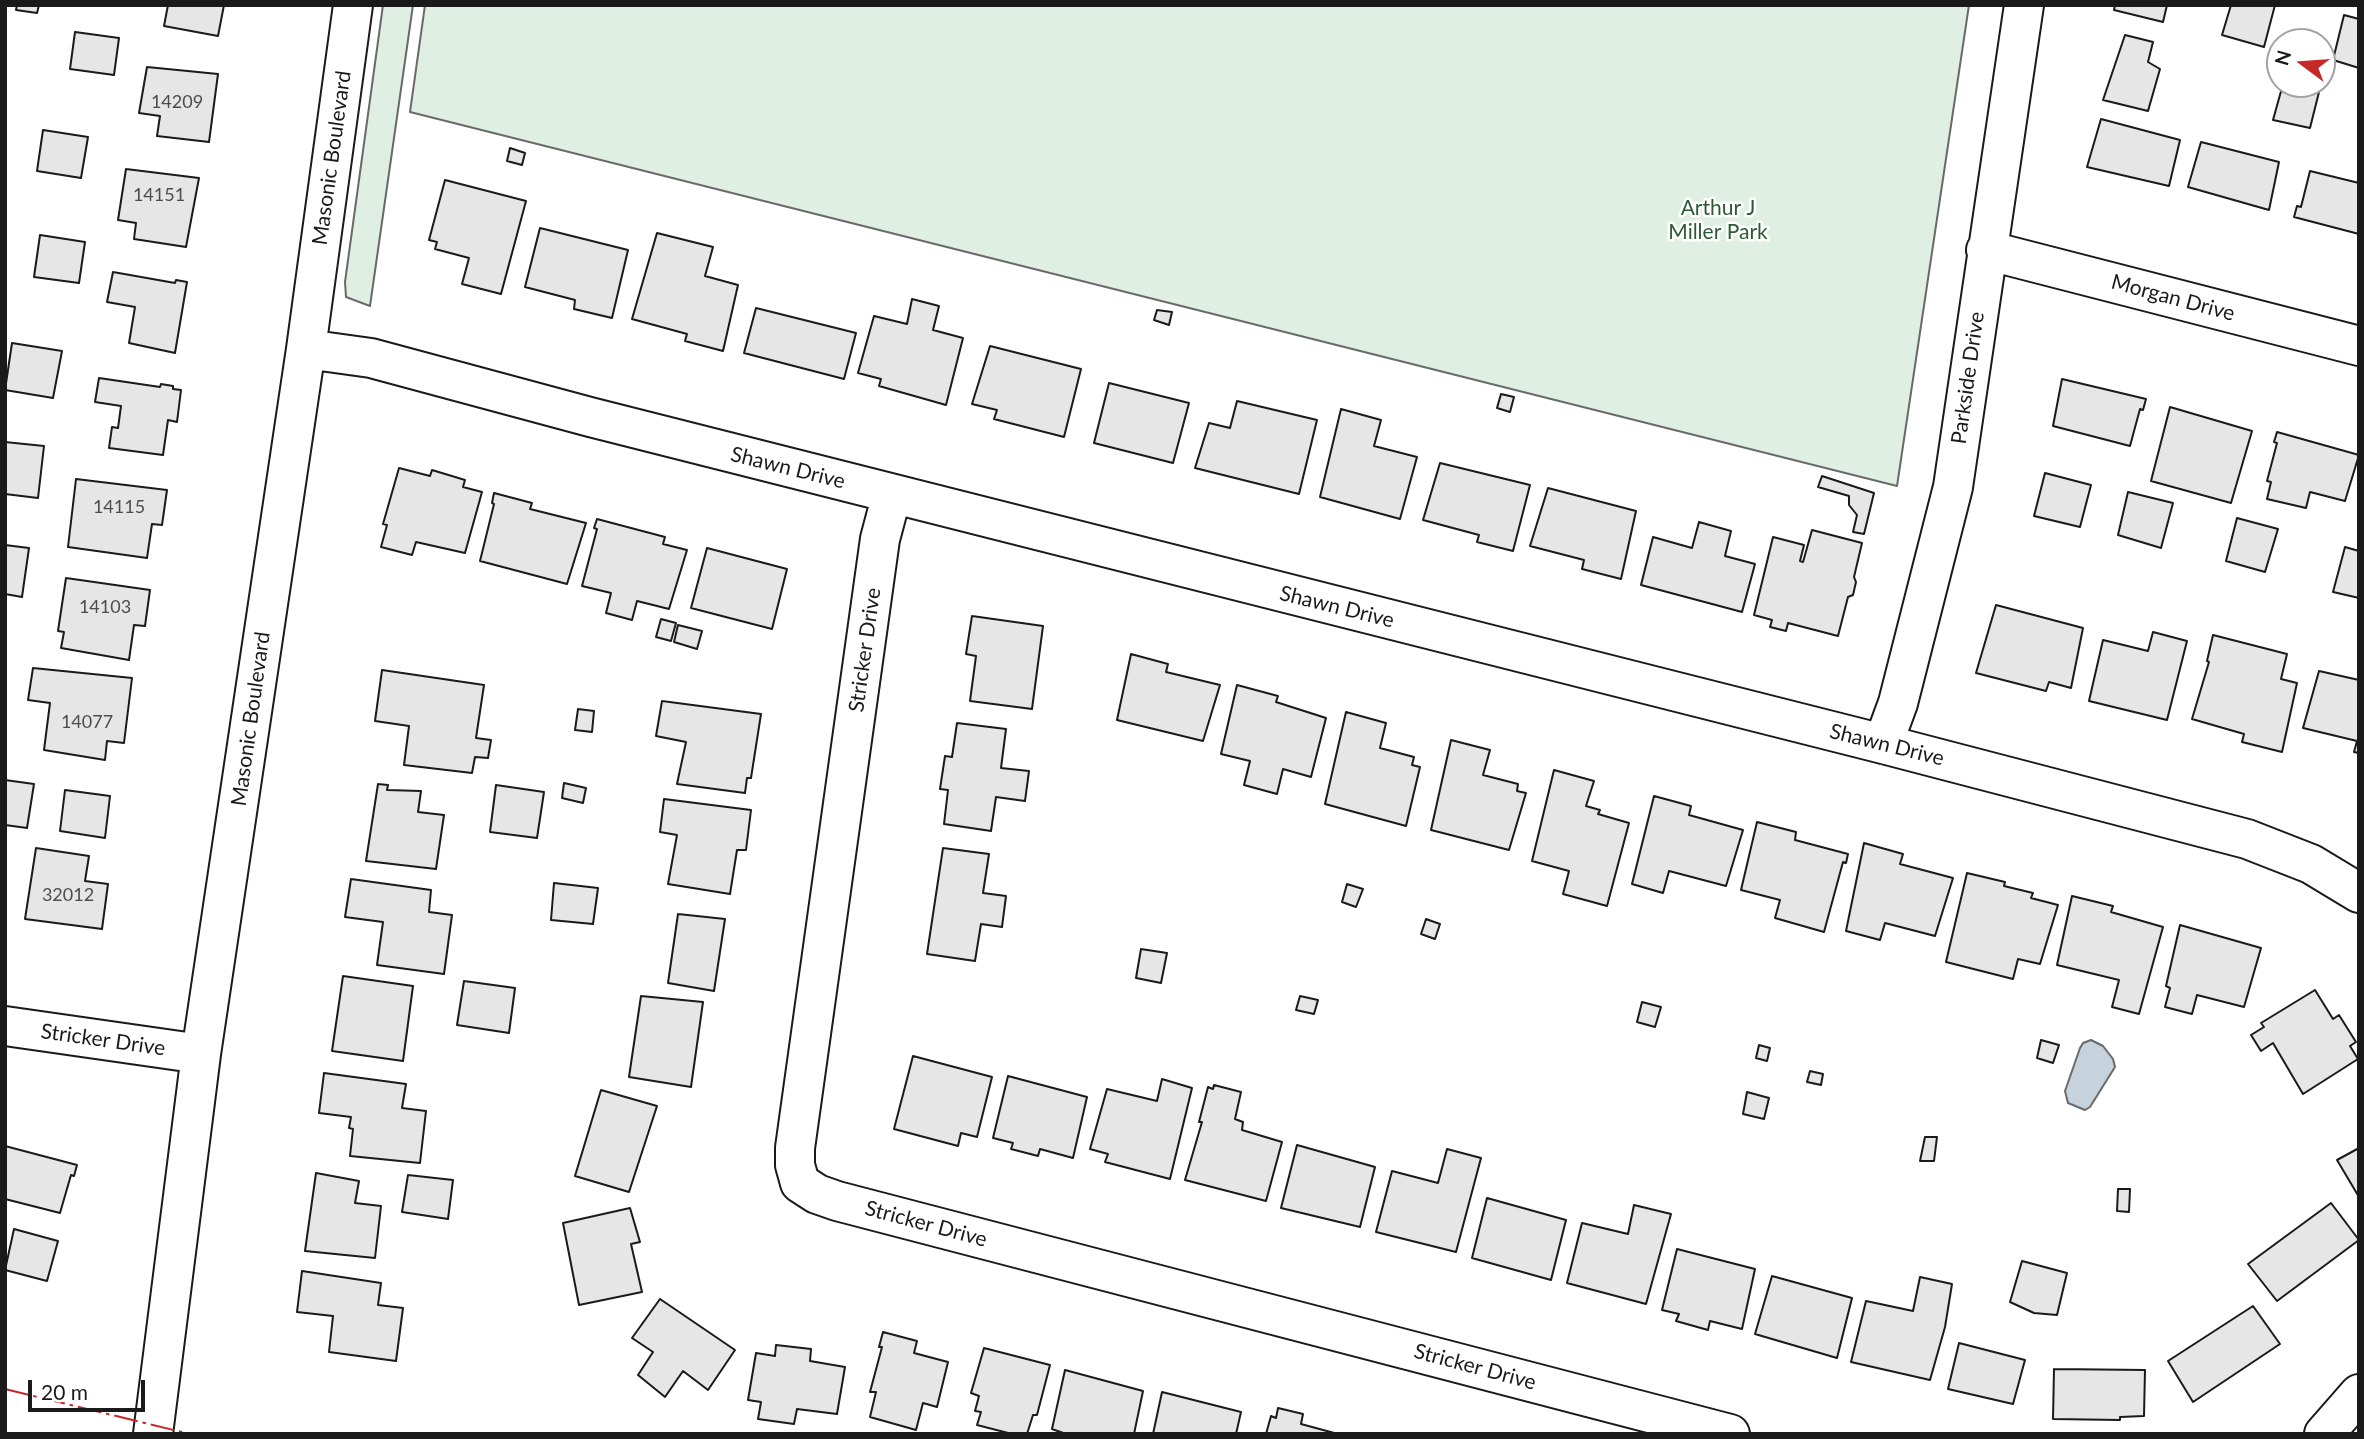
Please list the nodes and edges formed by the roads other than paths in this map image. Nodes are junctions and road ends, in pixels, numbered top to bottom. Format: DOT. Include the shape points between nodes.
graph roads {
  1 [pos="353,5"];
  2 [pos="2024,5"];
  3 [pos="1986,250"];
  4 [pos="2359,346"];
  5 [pos="306,349"];
  6 [pos="892,494"];
  7 [pos="1883,744"];
  8 [pos="2359,893"];
  9 [pos="5,1026"];
  10 [pos="201,1054"];
  11 [pos="2359,1394"];
  12 [pos="153,1434"];
  13 [pos="1730,1434"];
  14 [pos="2324,1434"];
  1 -- 5 [label="street, Masonic Boulevard"];
  2 -- 3 [label="street, Parkside Drive"];
  3 -- 4 [label="street, Morgan Drive"];
  3 -- 7 [label="street, Parkside Drive" via="1953,487 1898,703"];
  5 -- 6 [label="street, Shawn Drive" via="371,358"];
  5 -- 10 [label="street, Masonic Boulevard"];
  6 -- 7 [label="street, Shawn Drive"];
  6 -- 13 [label="street, Stricker Drive" via="879,547 795,1148 800,1183 837,1200"];
  7 -- 8 [label="street, Shawn Drive" via="2247,839 2311,864"];
  9 -- 10 [label="street, Stricker Drive"];
  10 -- 12 [label="street, Masonic Boulevard"];
  11 -- 14 [label="street"];
}
